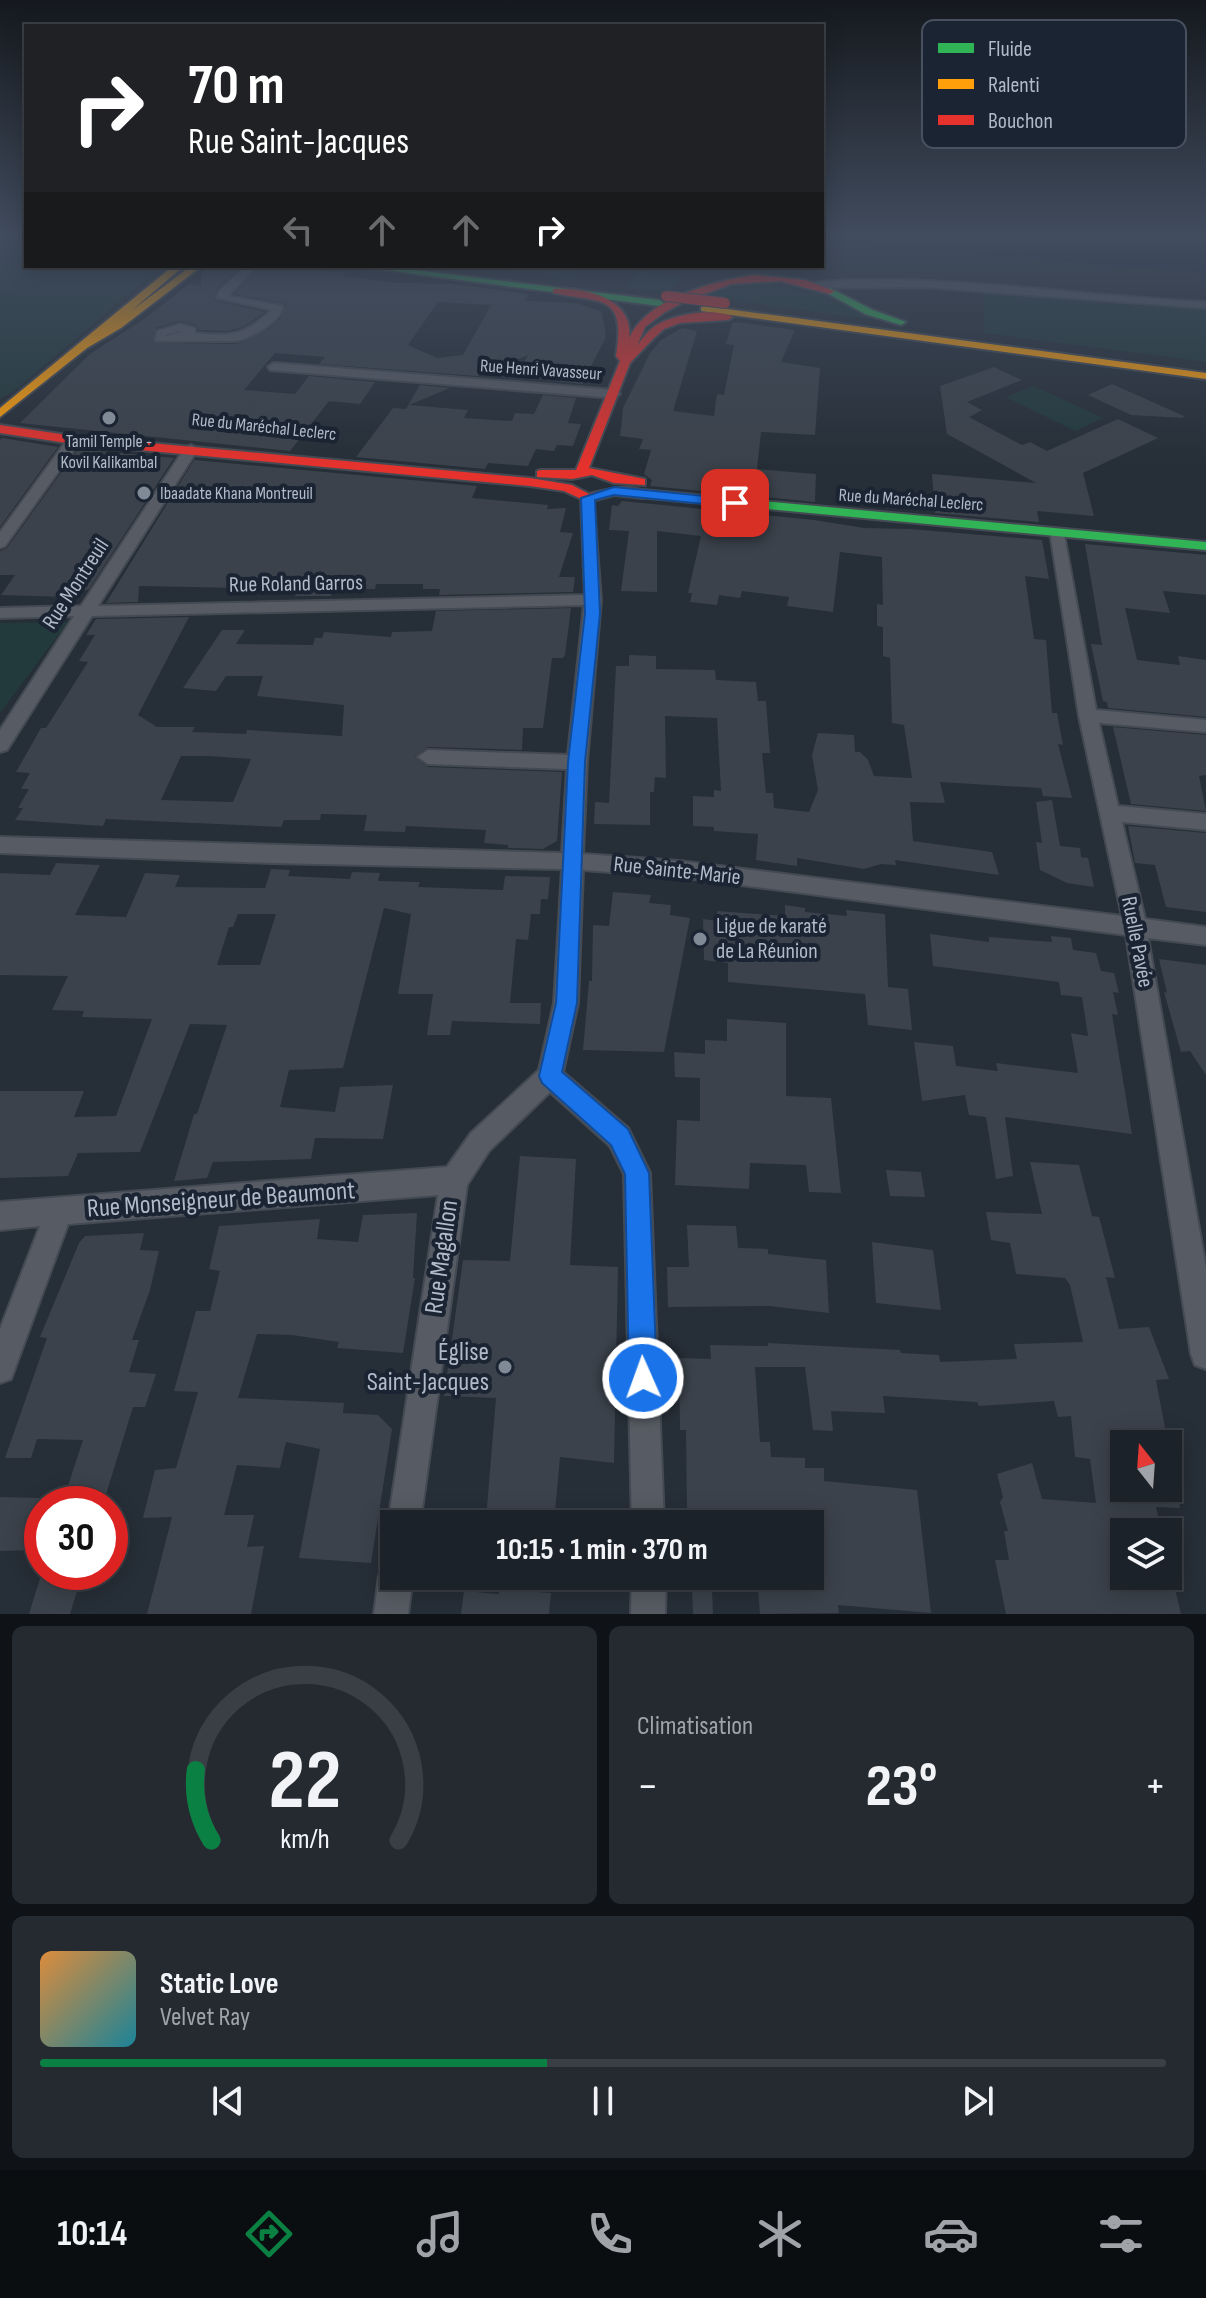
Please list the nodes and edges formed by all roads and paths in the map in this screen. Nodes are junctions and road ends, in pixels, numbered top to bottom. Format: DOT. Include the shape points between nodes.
graph roads {
  1 [pos="120,314"];
  2 [pos="133,314"];
  3 [pos="274,314"];
  4 [pos="622,314"];
  5 [pos="655,314"];
  6 [pos="750,314"];
  7 [pos="798,314"];
  8 [pos="878,314"];
  9 [pos="186,335"];
  10 [pos="943,337"];
  11 [pos="82,346"];
  12 [pos="626,361"];
  13 [pos="274,367"];
  14 [pos="1206,368"];
  15 [pos="1206,376"];
  16 [pos="614,394"];
  17 [pos="0,414"];
  18 [pos="0,427"];
  19 [pos="599,431"];
  20 [pos="74,440"];
  21 [pos="191,449"];
  22 [pos="574,478"];
  23 [pos="611,481"];
  24 [pos="588,498"];
  25 [pos="1058,532"];
  26 [pos="1206,535"];
  27 [pos="0,543"];
  28 [pos="1206,546"];
  29 [pos="593,600"];
  30 [pos="87,612"];
  31 [pos="0,613"];
  32 [pos="1088,716"];
  33 [pos="1206,726"];
  34 [pos="0,745"];
  35 [pos="428,757"];
  36 [pos="577,762"];
  37 [pos="1110,813"];
  38 [pos="1206,822"];
  39 [pos="0,845"];
  40 [pos="572,861"];
  41 [pos="1136,930"];
  42 [pos="1206,936"];
  43 [pos="550,1076"];
  44 [pos="448,1182"];
  45 [pos="59,1212"];
  46 [pos="0,1216"];
  47 [pos="1206,1354"];
  48 [pos="0,1368"];
  49 [pos="406,1510"];
  50 [pos="648,1510"];
  51 [pos="394,1590"];
  52 [pos="649,1590"];
  53 [pos="391,1614"];
  54 [pos="648,1614"];
  1 -- 11 [label="street"];
  2 -- 11 [label="street"];
  3 -- 9 [label="street" via="243,337"];
  4 -- 12 [label="street" via="621,356"];
  5 -- 12 [label="street" via="640,325"];
  6 -- 10 [label="street"];
  7 -- 10 [label="street, bridge"];
  8 -- 10 [label="street"];
  10 -- 12 [label="street" via="884,337 709,317 661,328 651,334 640,355"];
  10 -- 14 [label="street"];
  10 -- 15 [label="street"];
  11 -- 17 [label="street"];
  12 -- 16 [label="street"];
  13 -- 16 [label="street, Rue Henri Vavasseur"];
  16 -- 19 [label="street"];
  18 -- 20 [label="street, Rue du Maréchal Leclerc"];
  18 -- 22 [label="street, Rue du Maréchal Leclerc" via="34,424"];
  19 -- 22 [label="street"];
  19 -- 23 [label="street" via="598,459"];
  20 -- 21 [label="street, Rue du Maréchal Leclerc"];
  20 -- 27 [label="street"];
  21 -- 22 [label="street, Rue du Maréchal Leclerc" via="516,480"];
  21 -- 30 [label="street, Rue Montreuil"];
  22 -- 23 [label="street, Rue du Maréchal Leclerc"];
  22 -- 24 [label="street, Rue du Maréchal Leclerc"];
  23 -- 24 [label="street, Rue du Maréchal Leclerc"];
  23 -- 25 [label="street, Rue du Maréchal Leclerc" via="863,518"];
  23 -- 26 [label="street, Rue du Maréchal Leclerc" via="869,500"];
  24 -- 29 [label="street"];
  25 -- 28 [label="street, Rue du Maréchal Leclerc"];
  25 -- 32 [label="street, Ruelle Pavée"];
  29 -- 30 [label="street, Rue Roland Garros"];
  29 -- 36 [label="street"];
  30 -- 31 [label="street, Rue Roland Garros"];
  30 -- 34 [label="street, Rue Montreuil"];
  32 -- 33 [label="street"];
  32 -- 37 [label="street, Ruelle Pavée"];
  35 -- 36 [label="street"];
  36 -- 40 [label="street"];
  37 -- 38 [label="street"];
  37 -- 41 [label="street, Ruelle Pavée"];
  39 -- 40 [label="street, Rue Sainte-Marie"];
  40 -- 41 [label="street, Rue Sainte-Marie" via="679,869"];
  40 -- 43 [label="street" via="566,1003"];
  41 -- 42 [label="street, Rue Sainte-Marie"];
  41 -- 47 [label="street, Ruelle Pavée"];
  43 -- 44 [label="street" via="480,1142"];
  43 -- 50 [label="street" via="619,1137 637,1173"];
  44 -- 45 [label="street, Rue Monseigneur de Beaumont"];
  44 -- 49 [label="street, Rue Magallon"];
  45 -- 46 [label="street, Rue Monseigneur de Beaumont"];
  45 -- 48 [label="street"];
  51 -- 53 [label="street"];
  52 -- 54 [label="street"];
}
